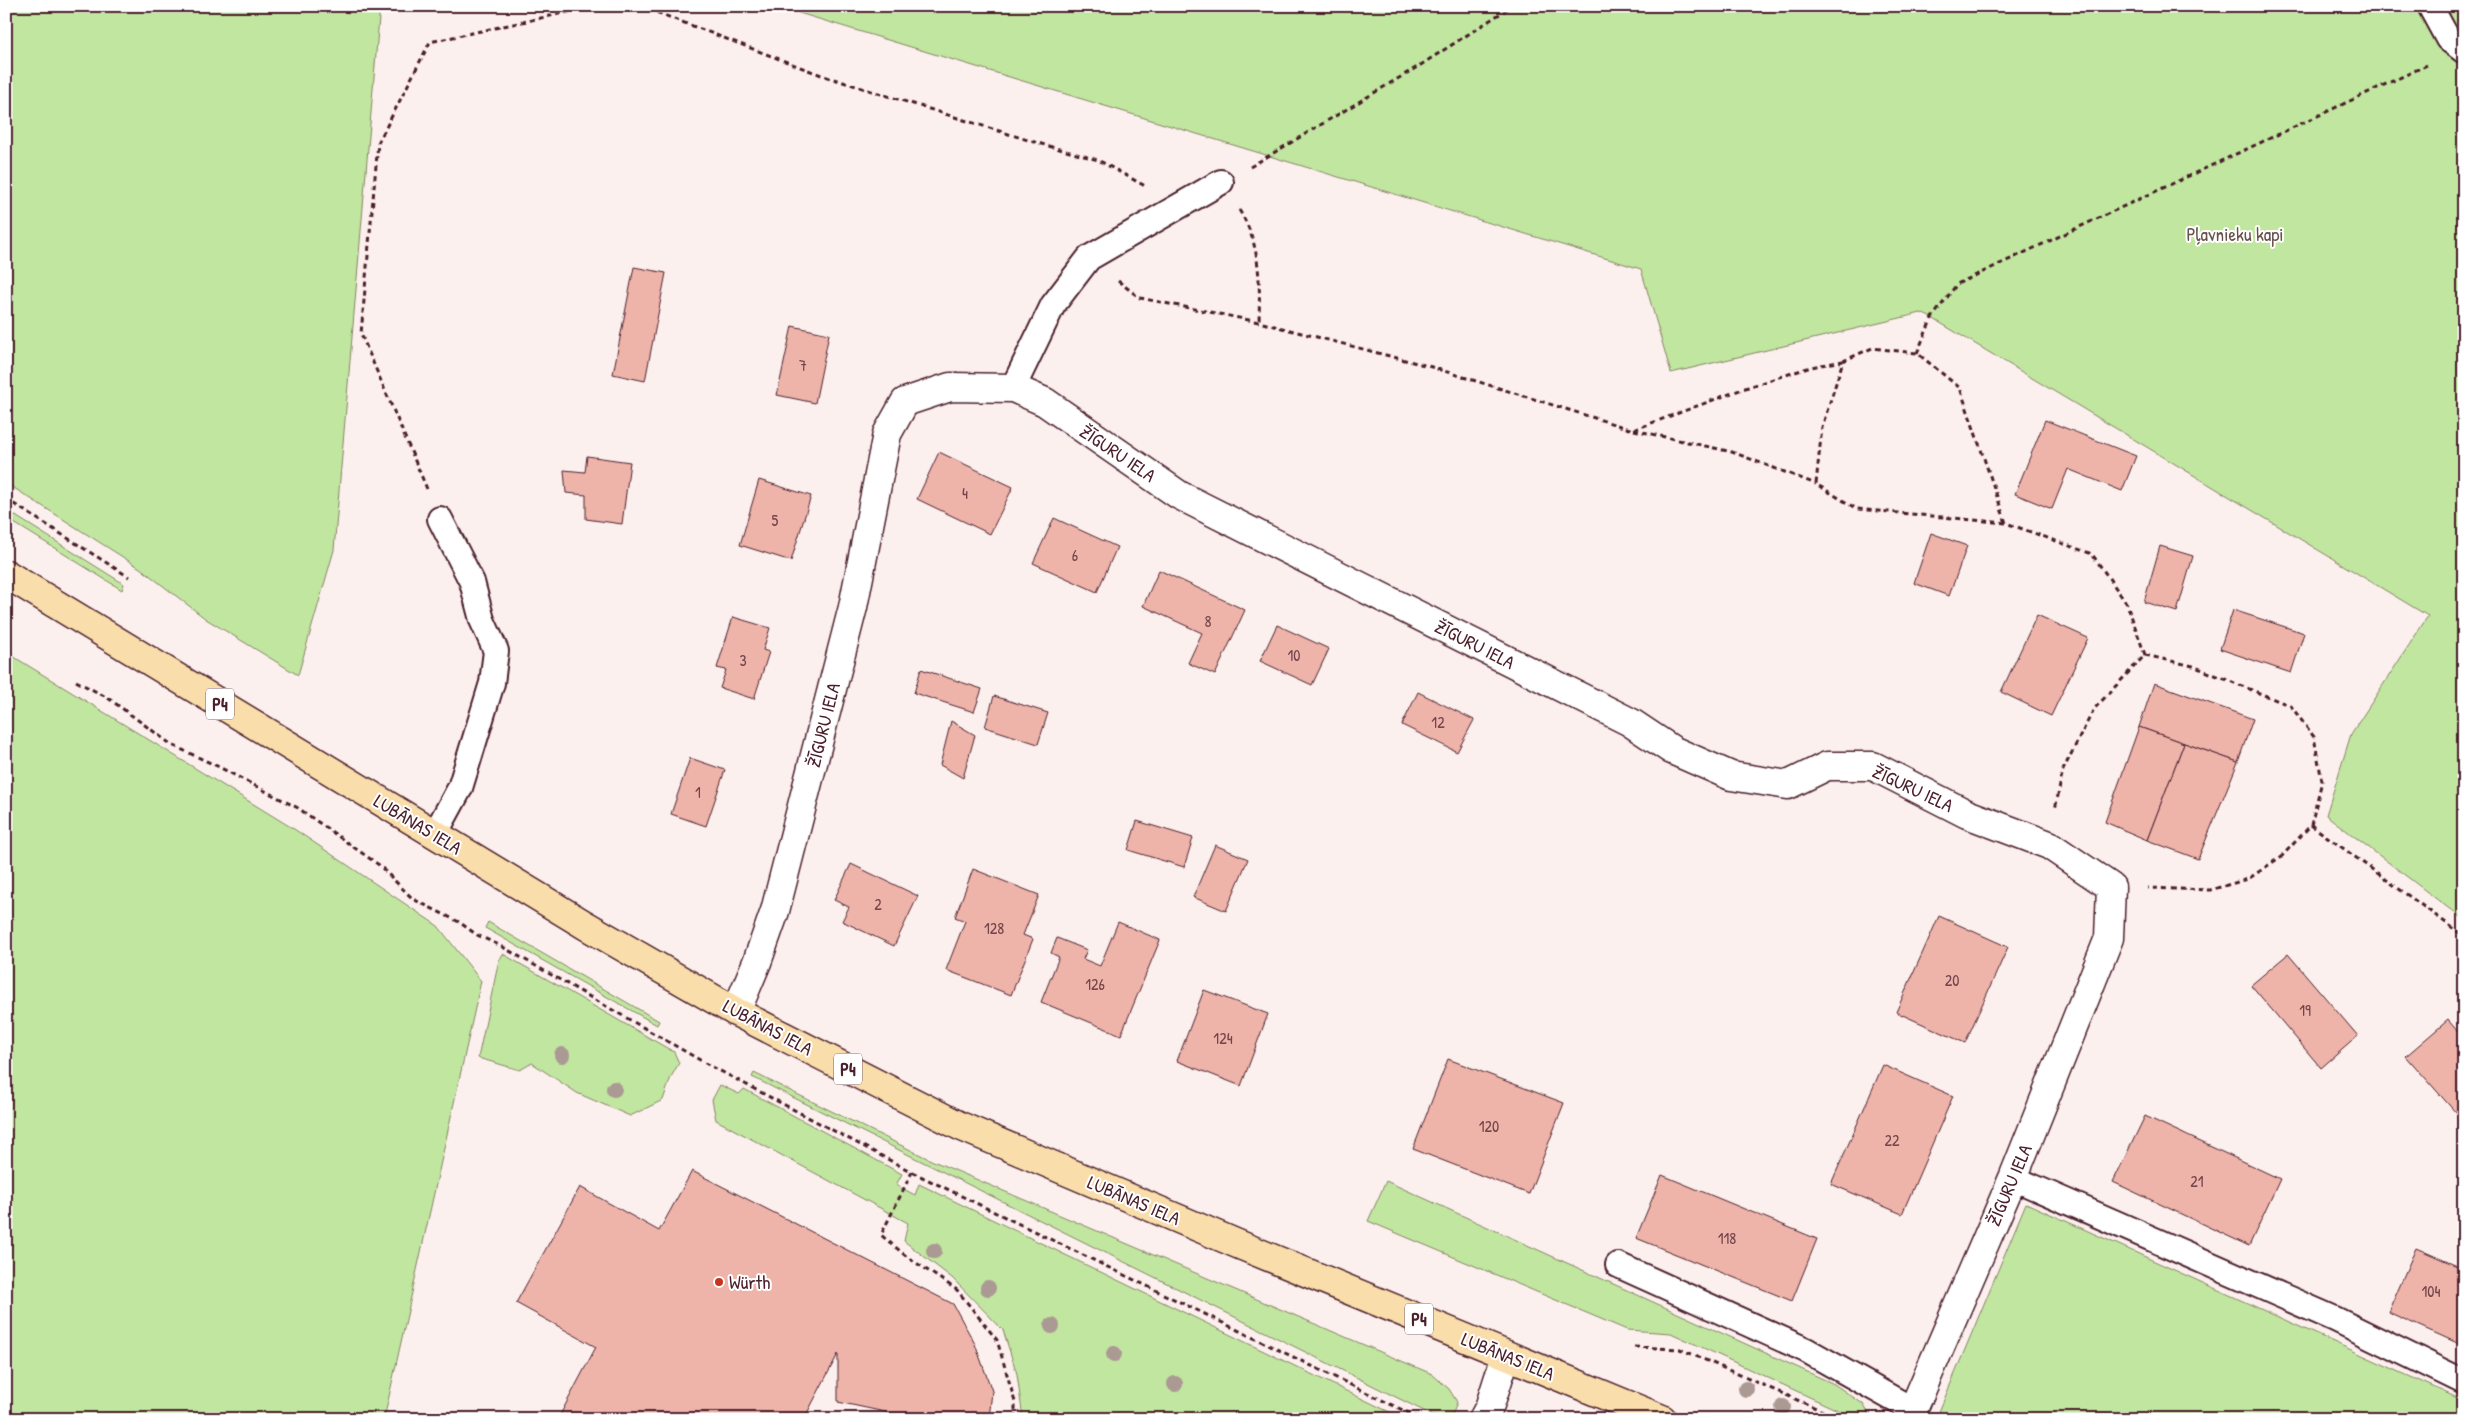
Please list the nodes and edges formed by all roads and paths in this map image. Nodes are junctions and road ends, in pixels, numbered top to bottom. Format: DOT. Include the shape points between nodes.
graph roads {
  1 [pos="596,6"];
  2 [pos="640,6"];
  3 [pos="1512,6"];
  4 [pos="2430,6"];
  5 [pos="2464,51"];
  6 [pos="2436,64"];
  7 [pos="1221,182"];
  8 [pos="1179,205"];
  9 [pos="1089,258"];
  10 [pos="1259,322"];
  11 [pos="1917,353"];
  12 [pos="1843,361"];
  13 [pos="1013,388"];
  14 [pos="1634,430"];
  15 [pos="1816,484"];
  16 [pos="6,499"];
  17 [pos="440,519"];
  18 [pos="2006,523"];
  19 [pos="6,574"];
  20 [pos="130,577"];
  21 [pos="2145,655"];
  22 [pos="76,681"];
  23 [pos="2312,825"];
  24 [pos="435,834"];
  25 [pos="2049,844"];
  26 [pos="2111,887"];
  27 [pos="2464,936"];
  28 [pos="736,1012"];
  29 [pos="912,1172"];
  30 [pos="2013,1178"];
  31 [pos="1618,1265"];
  32 [pos="1634,1347"];
  33 [pos="1506,1355"];
  34 [pos="2464,1382"];
  35 [pos="1911,1414"];
  36 [pos="1014,1419"];
  37 [pos="1421,1419"];
  38 [pos="1483,1419"];
  39 [pos="1662,1419"];
  40 [pos="1841,1419"];
  1 -- 17 [label="path" via="430,42 378,143 361,334"];
  2 -- 8 [label="path" via="824,76 1098,160"];
  3 -- 7 [label="path" via="1419,66"];
  4 -- 5 [label="lane" via="2448,39"];
  6 -- 11 [label="path" via="2427,65 1957,284 1932,318"];
  7 -- 8 [label="lane"];
  7 -- 10 [label="path" via="1248,224 1260,273"];
  8 -- 9 [label="lane"];
  9 -- 10 [label="path" via="1140,298"];
  9 -- 13 [label="lane" via="1053,305"];
  10 -- 14 [label="path" via="1428,366"];
  11 -- 12 [label="path" via="1872,348"];
  11 -- 18 [label="path" via="1960,388"];
  12 -- 14 [label="path" via="1810,367 1748,387"];
  12 -- 15 [label="path" via="1822,427"];
  13 -- 25 [label="street, ŽĪGURU IELA" via="1045,402 1179,495 1630,722 1672,750 1731,776 1788,785 1827,766 1873,766 1967,814"];
  13 -- 28 [label="street, ŽĪGURU IELA" via="950,387 905,402 887,434 853,607 775,911"];
  14 -- 15 [label="path" via="1732,452"];
  15 -- 18 [label="path" via="1858,509"];
  16 -- 20 [label="path"];
  17 -- 24 [label="lane" via="472,582 482,620 496,651 492,683 460,788"];
  18 -- 21 [label="path" via="2092,554 2128,604"];
  19 -- 24 [label="main road, LUBĀNAS IELA / P4"];
  21 -- 23 [label="path" via="2193,666 2291,706 2314,737 2322,780"];
  21 -- 25 [label="path" via="2094,709 2063,770"];
  22 -- 29 [label="path" via="108,698 172,745 298,808 379,865 413,899 707,1064"];
  23 -- 26 [label="path" via="2282,856 2248,879 2210,890"];
  23 -- 27 [label="path"];
  24 -- 28 [label="main road, LUBĀNAS IELA / P4"];
  25 -- 26 [label="street, ŽĪGURU IELA"];
  26 -- 30 [label="street, ŽĪGURU IELA" via="2109,938"];
  28 -- 33 [label="main road, LUBĀNAS IELA / P4" via="960,1126"];
  29 -- 36 [label="path" via="881,1235 957,1290 997,1340 1015,1402"];
  29 -- 37 [label="path"];
  30 -- 34 [label="lane" via="2335,1319"];
  30 -- 35 [label="street, ŽĪGURU IELA"];
  31 -- 35 [label="lane" via="1806,1350"];
  32 -- 40 [label="path" via="1680,1349"];
  33 -- 38 [label="street"];
  33 -- 39 [label="main road, LUBĀNAS IELA / P4"];
}
